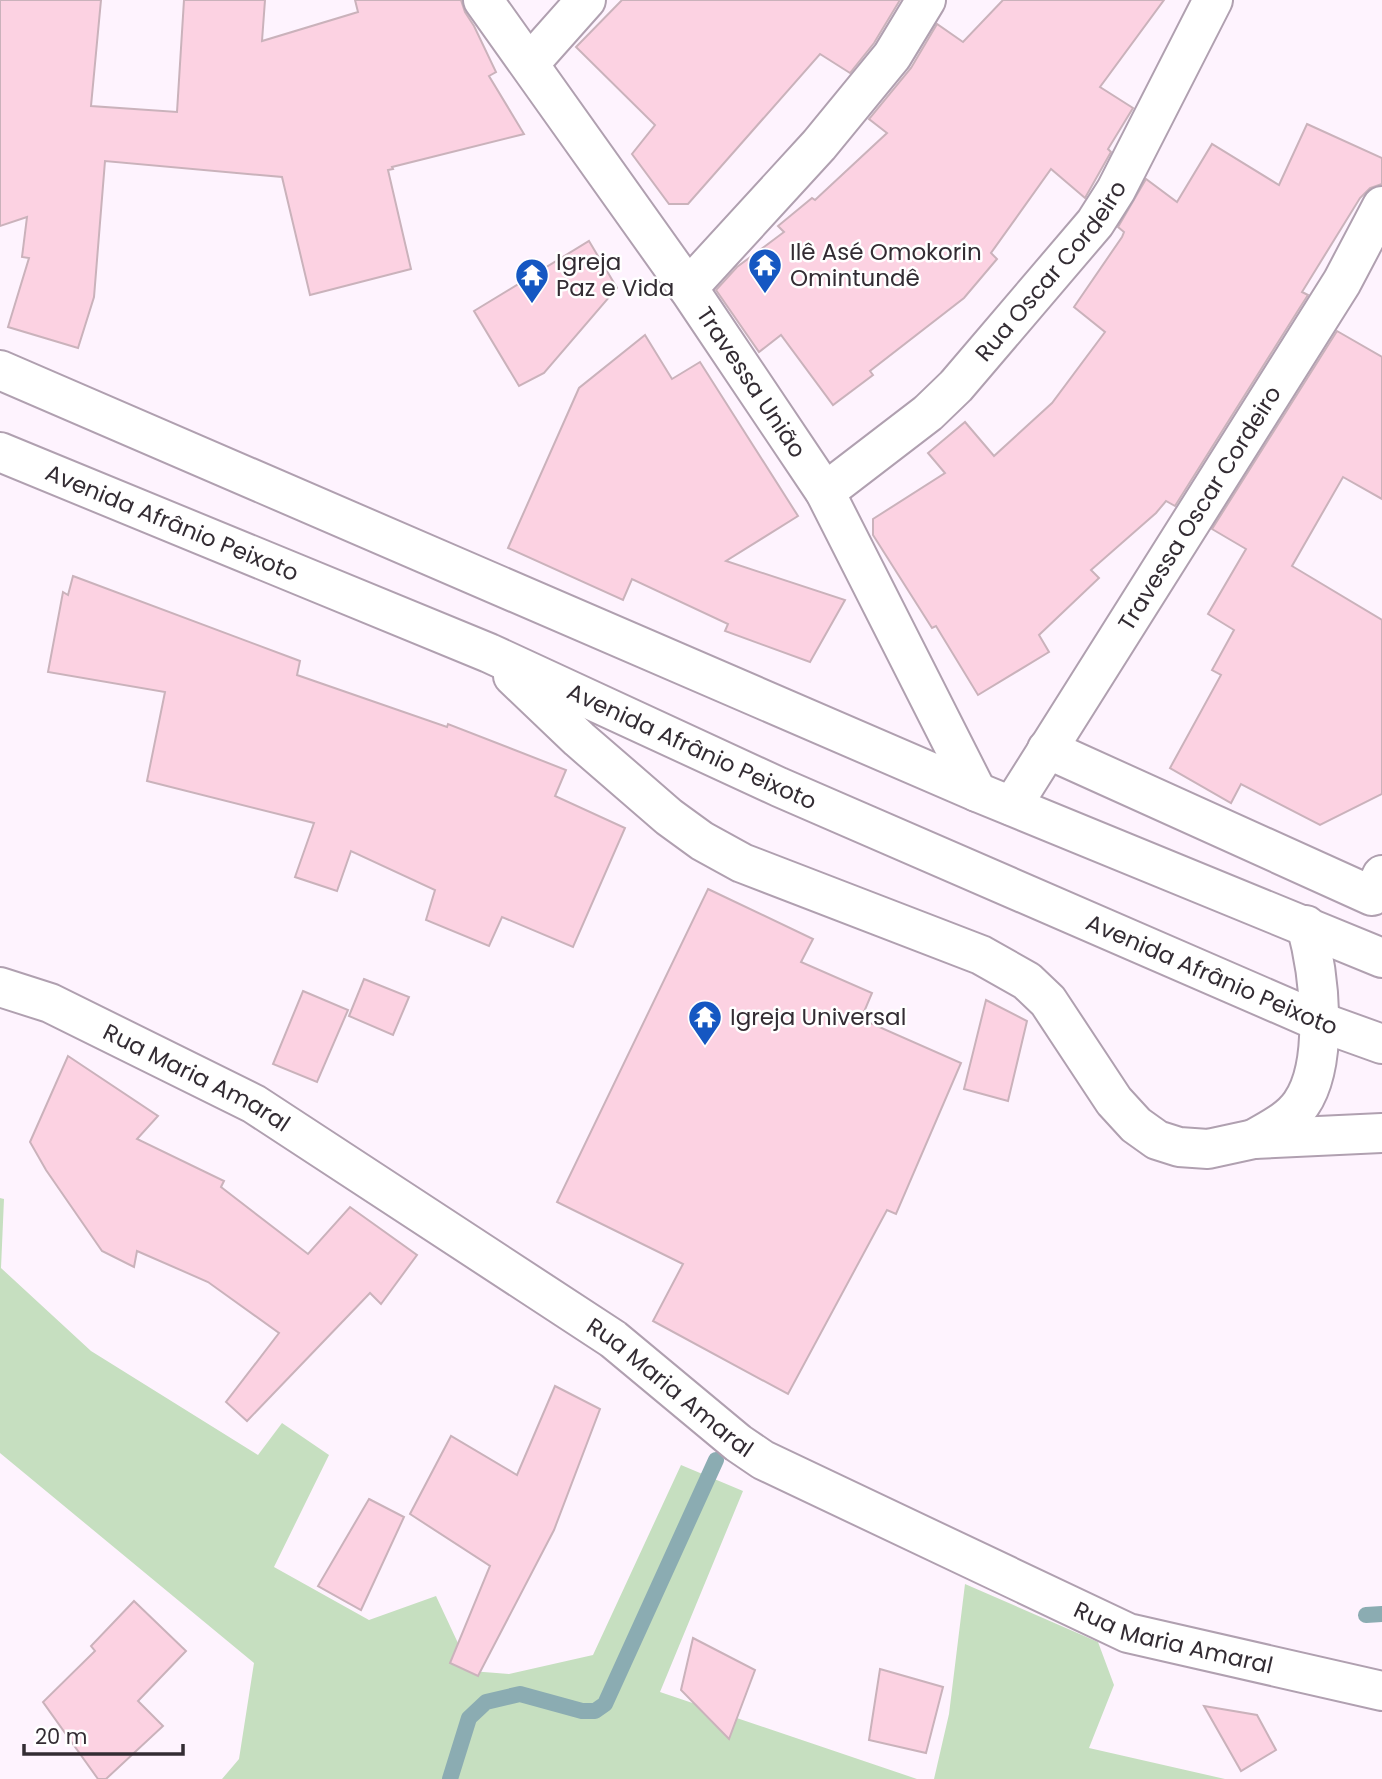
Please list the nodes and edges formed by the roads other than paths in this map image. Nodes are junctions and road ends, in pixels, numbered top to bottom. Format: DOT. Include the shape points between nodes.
graph roads {
  1 [pos="483,0"];
  2 [pos="586,0"];
  3 [pos="926,0"];
  4 [pos="1213,0"];
  5 [pos="530,63"];
  6 [pos="1382,206"];
  7 [pos="688,288"];
  8 [pos="0,370"];
  9 [pos="0,452"];
  10 [pos="825,492"];
  11 [pos="489,653"];
  12 [pos="1047,749"];
  13 [pos="977,792"];
  14 [pos="1012,806"];
  15 [pos="1377,886"];
  16 [pos="1306,925"];
  17 [pos="1382,958"];
  18 [pos="0,988"];
  19 [pos="1318,1021"];
  20 [pos="1382,1044"];
  21 [pos="1382,1133"];
  22 [pos="1254,1139"];
  23 [pos="1382,1692"];
  1 -- 5 [label="street, Travessa União"];
  2 -- 5 [label="street"];
  3 -- 7 [label="street" via="892,56 819,145"];
  4 -- 10 [label="street, Rua Oscar Cordeiro" via="1095,223 956,386"];
  5 -- 7 [label="street, Travessa União"];
  6 -- 12 [label="street, Travessa Oscar Cordeiro" via="1342,282"];
  7 -- 10 [label="street, Travessa União"];
  8 -- 13 [label="street"];
  9 -- 11 [label="street, Avenida Afrânio Peixoto"];
  10 -- 13 [label="street, Travessa União"];
  11 -- 19 [label="street, Avenida Afrânio Peixoto" via="779,787"];
  11 -- 22 [label="street" via="579,738 702,841 742,863 981,955 1027,981 1048,1001 1114,1101 1157,1140 1208,1149"];
  12 -- 14 [label="street, Travessa Oscar Cordeiro"];
  12 -- 15 [label="street"];
  13 -- 14 [label="street"];
  14 -- 16 [label="street"];
  16 -- 17 [label="street"];
  16 -- 19 [label="street" via="1315,958"];
  18 -- 23 [label="street, Rua Maria Amaral" via="50,1003 254,1104 613,1339 763,1460 1128,1633"];
  19 -- 20 [label="street, Avenida Afrânio Peixoto"];
  19 -- 22 [label="street" via="1314,1077 1301,1103 1289,1117"];
  21 -- 22 [label="street"];
}
